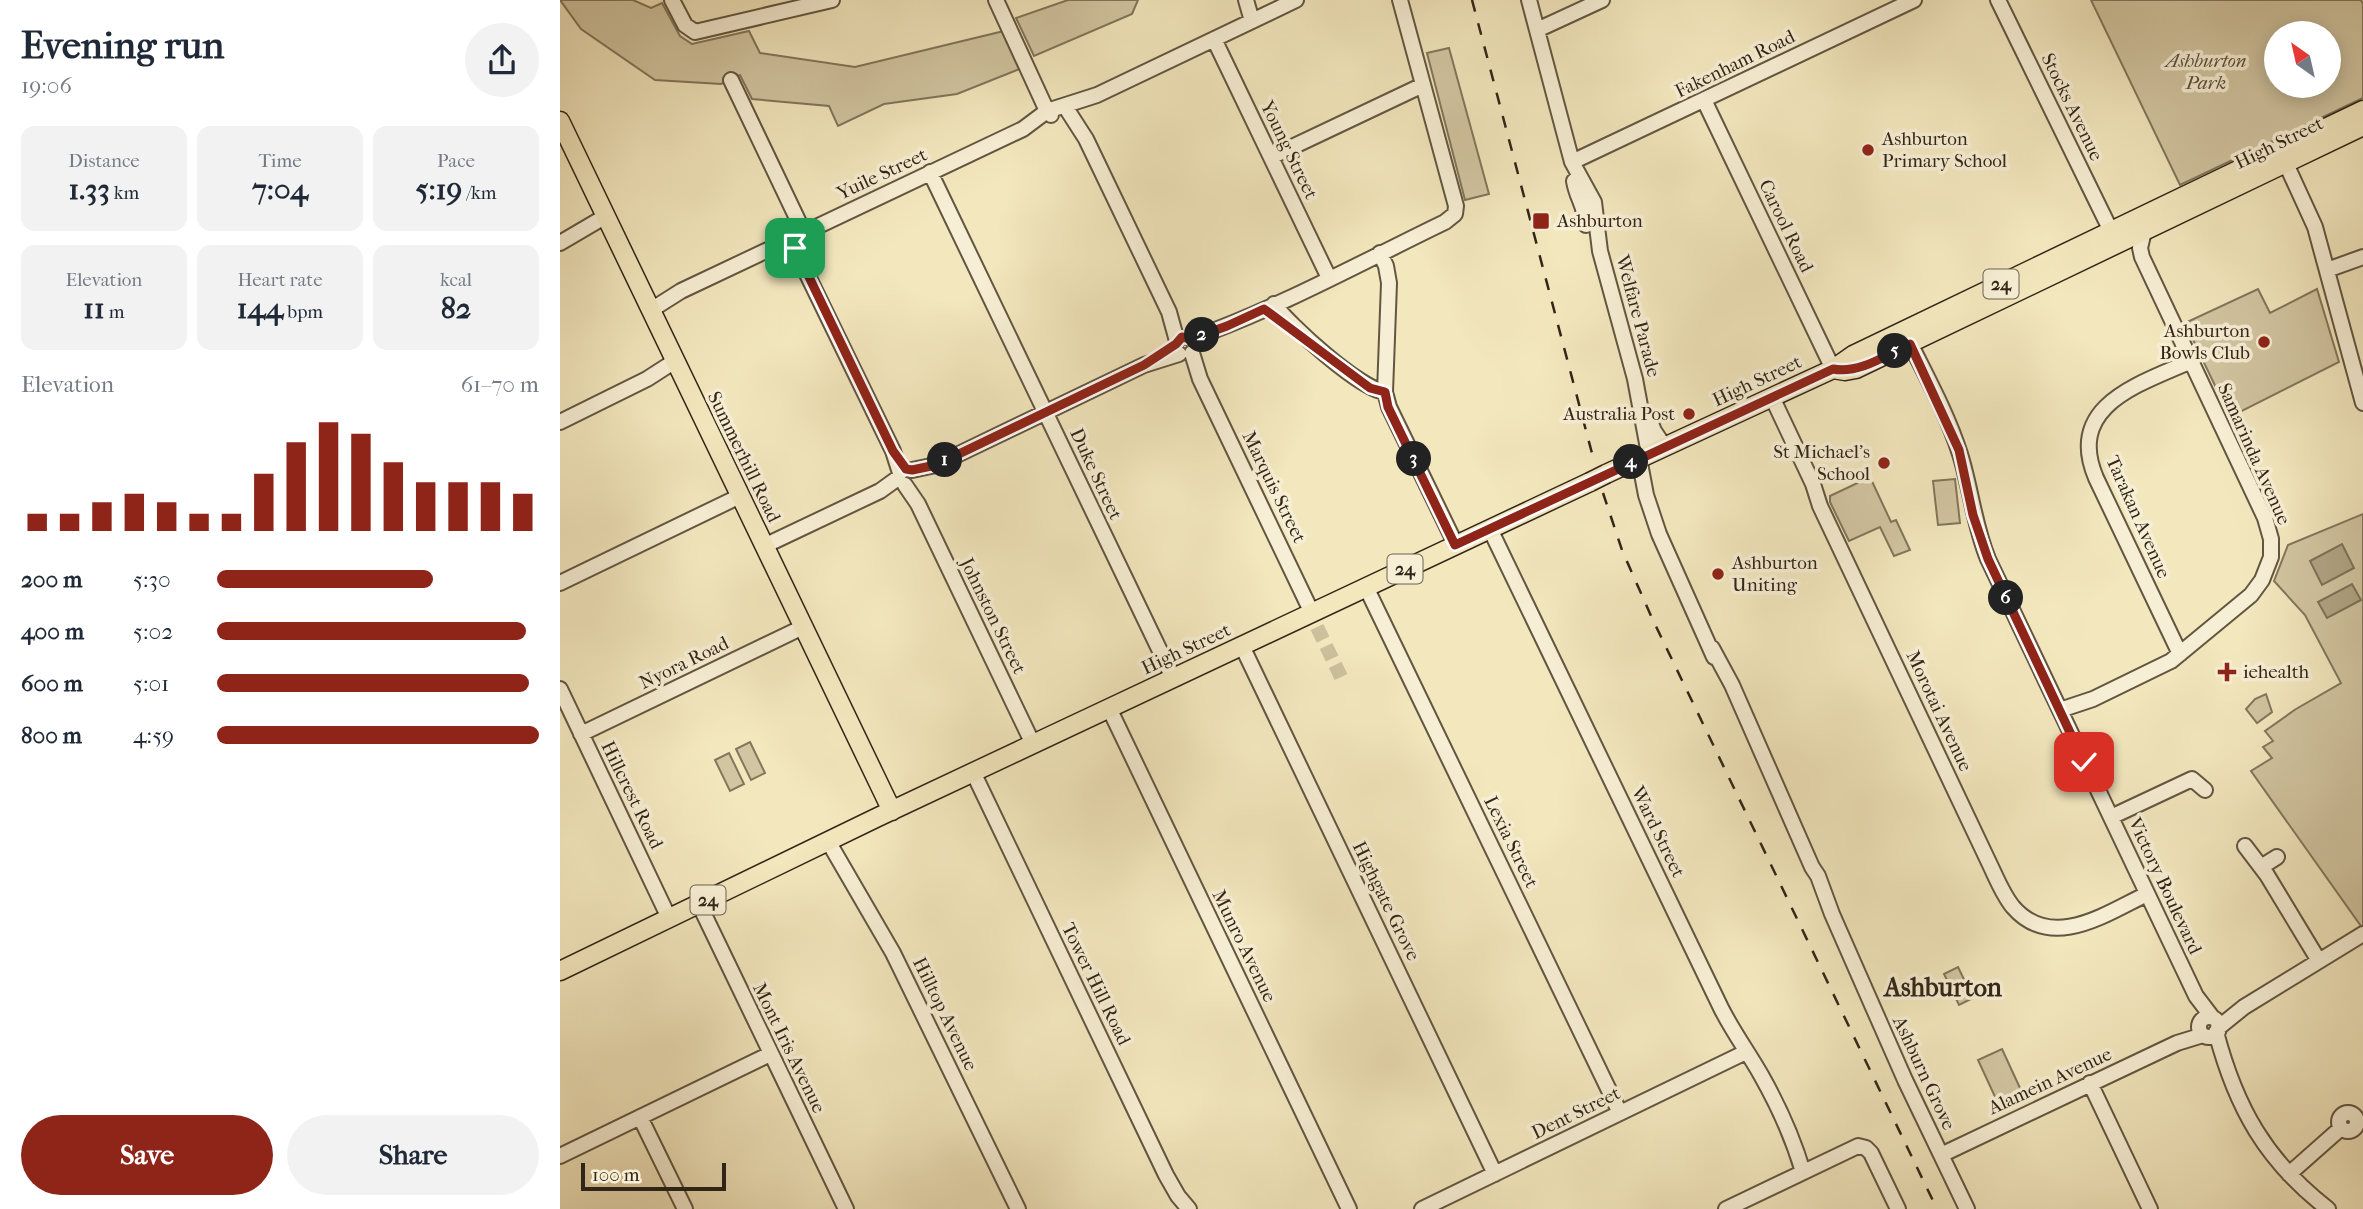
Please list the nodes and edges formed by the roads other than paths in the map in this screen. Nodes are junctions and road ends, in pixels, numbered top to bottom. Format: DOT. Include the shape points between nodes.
graph roads {
  1 [pos="672,0"];
  2 [pos="832,0"];
  3 [pos="996,0"];
  4 [pos="1246,0"];
  5 [pos="1296,0"];
  6 [pos="1400,0"];
  7 [pos="1529,0"];
  8 [pos="1602,0"];
  9 [pos="1914,0"];
  10 [pos="1998,0"];
  11 [pos="1252,21"];
  12 [pos="1537,30"];
  13 [pos="1214,39"];
  14 [pos="731,80"];
  15 [pos="1423,85"];
  16 [pos="1704,100"];
  17 [pos="1070,108"];
  18 [pos="2363,110"];
  19 [pos="1050,112"];
  20 [pos="560,121"];
  21 [pos="2363,126"];
  22 [pos="1271,157"];
  23 [pos="2283,157"];
  24 [pos="1572,162"];
  25 [pos="930,172"];
  26 [pos="608,220"];
  27 [pos="2111,231"];
  28 [pos="2144,231"];
  29 [pos="797,236"];
  30 [pos="560,243"];
  31 [pos="1385,251"];
  32 [pos="2363,257"];
  33 [pos="2327,271"];
  34 [pos="1329,278"];
  35 [pos="648,306"];
  36 [pos="1269,306"];
  37 [pos="1907,337"];
  38 [pos="1185,346"];
  39 [pos="2191,361"];
  40 [pos="677,365"];
  41 [pos="1833,369"];
  42 [pos="1385,392"];
  43 [pos="1772,397"];
  44 [pos="2363,403"];
  45 [pos="1045,412"];
  46 [pos="560,422"];
  47 [pos="1645,455"];
  48 [pos="906,478"];
  49 [pos="740,496"];
  50 [pos="1490,529"];
  51 [pos="1455,545"];
  52 [pos="764,546"];
  53 [pos="560,583"];
  54 [pos="1366,587"];
  55 [pos="1312,613"];
  56 [pos="803,627"];
  57 [pos="1242,646"];
  58 [pos="2179,654"];
  59 [pos="1173,678"];
  60 [pos="560,689"];
  61 [pos="1109,708"];
  62 [pos="2062,714"];
  63 [pos="582,734"];
  64 [pos="1033,744"];
  65 [pos="973,772"];
  66 [pos="2205,790"];
  67 [pos="892,811"];
  68 [pos="2110,817"];
  69 [pos="828,841"];
  70 [pos="2245,846"];
  71 [pos="2277,856"];
  72 [pos="2261,867"];
  73 [pos="2147,894"];
  74 [pos="699,904"];
  75 [pos="669,918"];
  76 [pos="2363,934"];
  77 [pos="2319,961"];
  78 [pos="560,971"];
  79 [pos="2209,1027"];
  80 [pos="1746,1052"];
  81 [pos="770,1054"];
  82 [pos="2090,1083"];
  83 [pos="1620,1113"];
  84 [pos="640,1117"];
  85 [pos="2341,1128"];
  86 [pos="1941,1155"];
  87 [pos="560,1156"];
  88 [pos="1807,1170"];
  89 [pos="1495,1174"];
  90 [pos="2289,1174"];
  91 [pos="1755,1195"];
  92 [pos="1347,1206"];
  93 [pos="685,1209"];
  94 [pos="846,1209"];
  95 [pos="1018,1209"];
  96 [pos="1189,1209"];
  97 [pos="1422,1209"];
  98 [pos="1726,1209"];
  99 [pos="1762,1209"];
  100 [pos="1898,1209"];
  101 [pos="1967,1209"];
  102 [pos="2150,1209"];
  103 [pos="2328,1209"];
  1 -- 2 [label="street" via="685,25 702,31"];
  3 -- 19 [label="street"];
  4 -- 11 [label="street"];
  5 -- 11 [label="street, Yuile Street"];
  6 -- 15 [label="street"];
  7 -- 12 [label="street, Welfare Parade"];
  8 -- 12 [label="street"];
  9 -- 16 [label="street, Fakenham Road"];
  10 -- 27 [label="street, Stocks Avenue"];
  11 -- 13 [label="street, Yuile Street"];
  12 -- 24 [label="street, Welfare Parade"];
  13 -- 17 [label="street, Yuile Street"];
  13 -- 22 [label="street, Young Street"];
  14 -- 29 [label="street, Johnston Street"];
  15 -- 22 [label="street"];
  15 -- 31 [label="street" via="1455,214"];
  16 -- 24 [label="street, Fakenham Road"];
  16 -- 41 [label="street, Carool Road"];
  17 -- 19 [label="street, Yuile Street"];
  17 -- 38 [label="street, Marquis Street"];
  18 -- 23 [label="main road, High Street / 24"];
  19 -- 25 [label="street, Yuile Street" via="1039,124"];
  20 -- 26 [label="main road, Summerhill Road"];
  21 -- 23 [label="main road, High Street / 24"];
  22 -- 34 [label="street, Young Street"];
  23 -- 27 [label="main road, High Street / 24"];
  23 -- 28 [label="main road, High Street / 24"];
  23 -- 33 [label="street" via="2311,216"];
  24 -- 47 [label="street, Welfare Parade" via="1575,187 1590,208 1588,230 1600,251 1637,390"];
  25 -- 29 [label="street, Yuile Street"];
  25 -- 45 [label="street, Duke Street"];
  26 -- 30 [label="street"];
  26 -- 35 [label="main road, Summerhill Road"];
  27 -- 37 [label="main road, High Street / 24"];
  28 -- 37 [label="main road, High Street / 24"];
  28 -- 39 [label="street, Samarinda Avenue" via="2142,257"];
  29 -- 35 [label="street, Yuile Street"];
  29 -- 48 [label="street, Johnston Street"];
  31 -- 34 [label="street"];
  31 -- 42 [label="street" via="1392,270"];
  32 -- 33 [label="street"];
  33 -- 44 [label="street"];
  34 -- 36 [label="street"];
  35 -- 40 [label="main road, Summerhill Road"];
  36 -- 38 [label="street"];
  36 -- 42 [label="street" via="1370,388"];
  37 -- 41 [label="main road, High Street / 24" via="1856,369"];
  37 -- 62 [label="street, Victory Boulevard" via="1959,450 1983,547"];
  38 -- 45 [label="street"];
  38 -- 55 [label="street, Marquis Street"];
  39 -- 58 [label="street, Samarinda Avenue" via="2265,518 2272,548 2257,588"];
  39 -- 58 [label="street, Tarakan Avenue" via="2113,399 2093,425 2089,452 2096,478"];
  40 -- 46 [label="street"];
  40 -- 49 [label="main road, Summerhill Road"];
  41 -- 43 [label="main road, High Street / 24"];
  42 -- 51 [label="street" via="1388,407"];
  43 -- 47 [label="main road, High Street / 24"];
  43 -- 73 [label="street, Morotai Avenue" via="2012,906 2037,923 2067,928"];
  45 -- 48 [label="street"];
  45 -- 59 [label="street, Duke Street"];
  47 -- 50 [label="main road, High Street / 24"];
  47 -- 86 [label="street, Ashburn Grove" via="1646,495 1663,543 1712,648 1719,675 1737,701 1812,867 1816,891 1832,914"];
  48 -- 52 [label="street"];
  48 -- 64 [label="street, Johnston Street"];
  49 -- 52 [label="main road, Summerhill Road"];
  49 -- 53 [label="street"];
  50 -- 51 [label="main road, High Street / 24"];
  50 -- 80 [label="street, Ward Street"];
  51 -- 54 [label="main road, High Street / 24"];
  52 -- 56 [label="main road, Summerhill Road"];
  54 -- 55 [label="main road, High Street / 24"];
  54 -- 83 [label="street, Lexia Street"];
  55 -- 57 [label="main road, High Street / 24"];
  56 -- 63 [label="street, Nyora Road"];
  56 -- 67 [label="main road, Summerhill Road"];
  57 -- 59 [label="main road, High Street / 24"];
  57 -- 89 [label="street, Highgate Grove"];
  58 -- 62 [label="street, Samarinda Avenue"];
  59 -- 61 [label="main road, High Street / 24"];
  60 -- 63 [label="street, Hillcrest Road"];
  61 -- 64 [label="main road, High Street / 24"];
  61 -- 92 [label="street, Munro Avenue"];
  62 -- 68 [label="street, Victory Boulevard"];
  63 -- 75 [label="street, Hillcrest Road"];
  64 -- 65 [label="main road, High Street / 24"];
  65 -- 67 [label="main road, High Street / 24"];
  65 -- 96 [label="street, Tower Hill Road" via="1172,1187"];
  66 -- 68 [label="street" via="2196,774"];
  67 -- 69 [label="main road, High Street / 24"];
  68 -- 73 [label="street, Victory Boulevard"];
  69 -- 74 [label="main road, High Street / 24"];
  69 -- 95 [label="street, Hilltop Avenue" via="893,953"];
  70 -- 72 [label="street"];
  71 -- 72 [label="street"];
  72 -- 77 [label="street"];
  73 -- 79 [label="street, Victory Boulevard"];
  74 -- 75 [label="main road, High Street / 24"];
  74 -- 81 [label="street, Mont Iris Avenue"];
  75 -- 78 [label="main road, High Street / 24"];
  76 -- 77 [label="street, Alamein Avenue"];
  77 -- 79 [label="street, Alamein Avenue"];
  79 -- 82 [label="street, Alamein Avenue"];
  79 -- 90 [label="street, Victory Boulevard" via="2255,1131"];
  80 -- 83 [label="street, Dent Street"];
  80 -- 88 [label="street, Ward Street"];
  81 -- 84 [label="street"];
  81 -- 94 [label="street, Mont Iris Avenue"];
  82 -- 86 [label="street, Alamein Avenue"];
  82 -- 102 [label="street"];
  83 -- 89 [label="street, Dent Street"];
  84 -- 87 [label="street"];
  84 -- 93 [label="street"];
  85 -- 90 [label="street"];
  86 -- 101 [label="street, Ashburn Grove"];
  88 -- 91 [label="street"];
  88 -- 100 [label="street" via="1862,1146 1869,1150"];
  89 -- 97 [label="street, Dent Street"];
  90 -- 103 [label="street, Victory Boulevard"];
  91 -- 98 [label="street"];
  91 -- 99 [label="street"];
}
